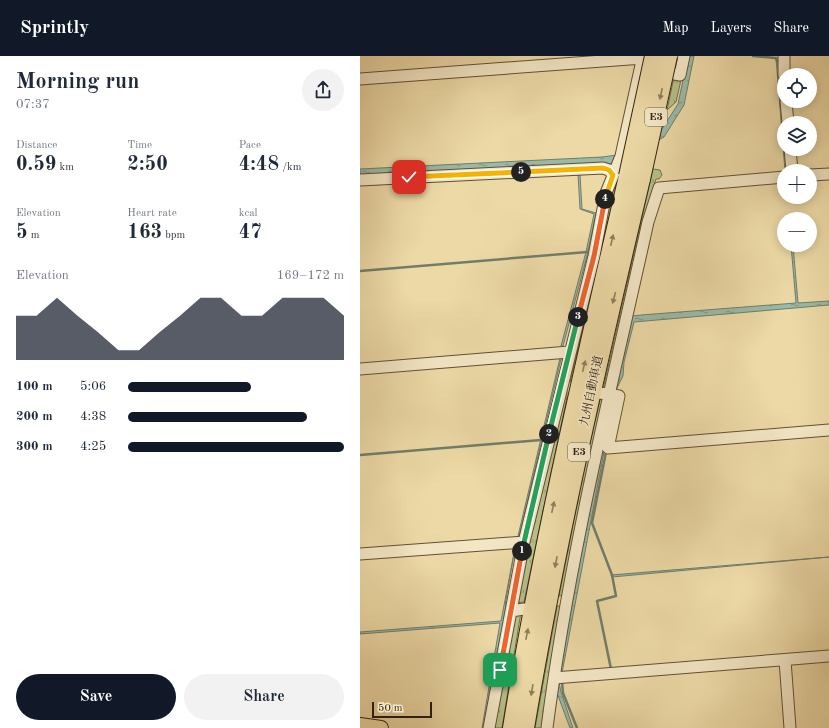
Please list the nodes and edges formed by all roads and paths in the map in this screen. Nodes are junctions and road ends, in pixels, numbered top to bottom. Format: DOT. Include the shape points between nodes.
graph roads {
  1 [pos="669,56"];
  2 [pos="684,56"];
  3 [pos="784,56"];
  4 [pos="645,59"];
  5 [pos="784,68"];
  6 [pos="360,80"];
  7 [pos="829,174"];
  8 [pos="817,175"];
  9 [pos="627,176"];
  10 [pos="777,178"];
  11 [pos="360,180"];
  12 [pos="569,352"];
  13 [pos="360,369"];
  14 [pos="605,394"];
  15 [pos="829,430"];
  16 [pos="524,542"];
  17 [pos="360,554"];
  18 [pos="524,609"];
  19 [pos="510,611"];
  20 [pos="829,656"];
  21 [pos="784,660"];
  22 [pos="557,678"];
  23 [pos="489,728"];
  24 [pos="511,728"];
  25 [pos="526,728"];
  26 [pos="547,728"];
  27 [pos="790,728"];
  1 -- 9 [label="highway, 九州自動車道 / E3, one-way, bridge"];
  2 -- 4 [label="street" via="680,75"];
  3 -- 5 [label="street"];
  4 -- 6 [label="street"];
  4 -- 9 [label="highway, 九州自動車道 / E3, bridge"];
  7 -- 8 [label="street"];
  9 -- 11 [label="street" via="603,168"];
  9 -- 12 [label="street" via="606,193 594,256"];
  24 -- 9 [label="highway, 九州自動車道 / E3, one-way" via="545,544"];
  9 -- 25 [label="highway, 九州自動車道 / E3, one-way" via="594,382 538,652"];
  10 -- 14 [label="street" via="659,188 648,222"];
  12 -- 13 [label="street"];
  12 -- 16 [label="street" via="567,386"];
  14 -- 15 [label="street" via="619,396 608,448"];
  14 -- 22 [label="street" via="562,604"];
  16 -- 17 [label="street"];
  16 -- 19 [label="street"];
  18 -- 19 [label="street"];
  19 -- 23 [label="street"];
  20 -- 21 [label="street"];
  21 -- 22 [label="street"];
  21 -- 27 [label="street"];
  22 -- 26 [label="street"];
}
